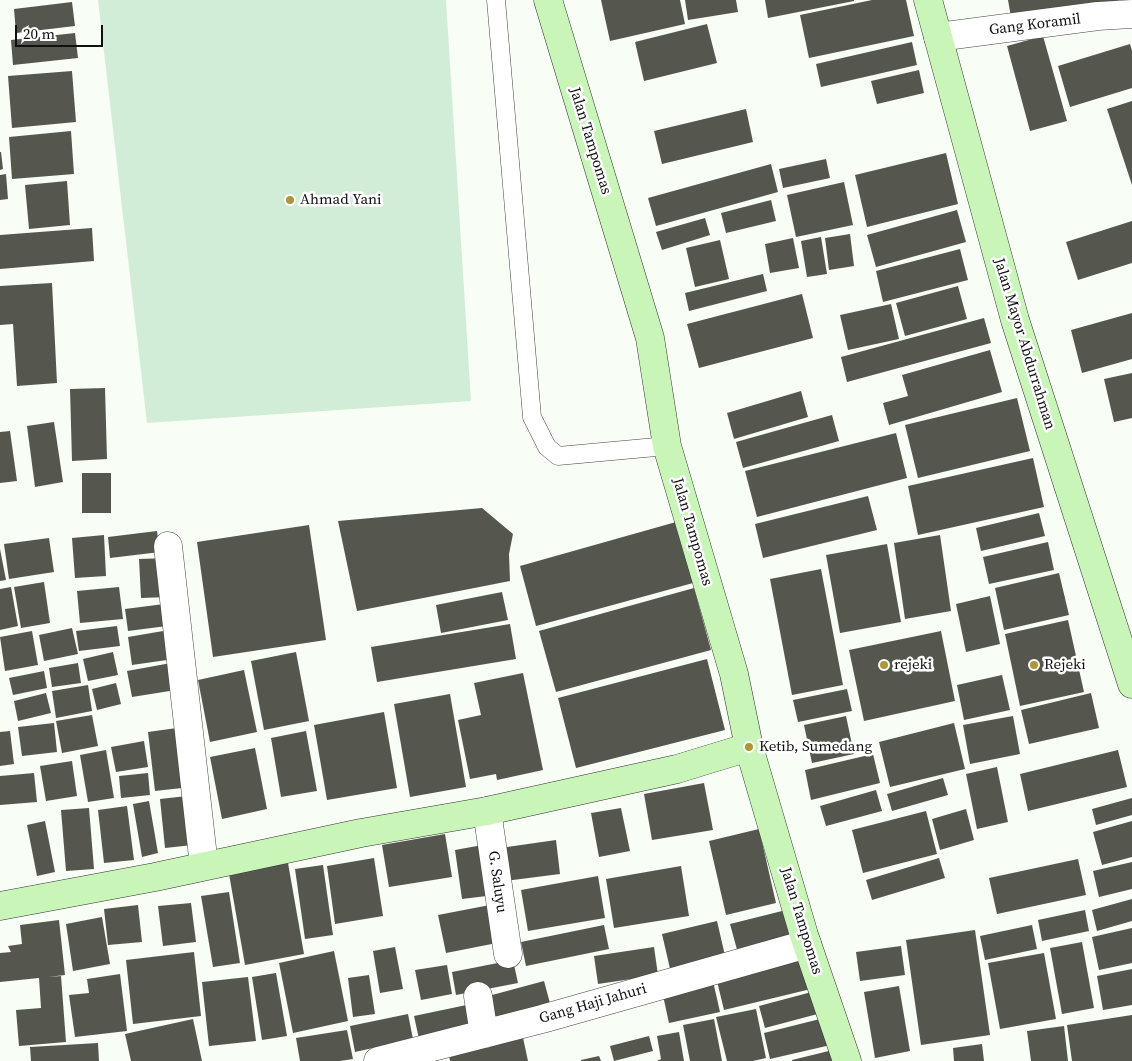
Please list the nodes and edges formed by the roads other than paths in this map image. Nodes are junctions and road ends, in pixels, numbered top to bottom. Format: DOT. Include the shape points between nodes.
graph roads {
  1 [pos="496,0"];
  2 [pos="548,0"];
  3 [pos="928,0"];
  4 [pos="1132,14"];
  5 [pos="938,38"];
  6 [pos="667,446"];
  7 [pos="168,546"];
  8 [pos="1132,684"];
  9 [pos="749,747"];
  10 [pos="487,811"];
  11 [pos="204,866"];
  12 [pos="0,906"];
  13 [pos="807,944"];
  14 [pos="508,954"];
  15 [pos="478,996"];
  16 [pos="484,1034"];
  17 [pos="378,1061"];
  18 [pos="847,1061"];
  1 -- 6 [label="lane" via="532,417 547,447 558,456"];
  2 -- 6 [label="street, Jalan Tampomas" via="650,338"];
  3 -- 5 [label="street, Jalan Mayor Abdurrahman"];
  4 -- 5 [label="street, Gang Koramil"];
  5 -- 8 [label="street, Jalan Mayor Abdurrahman" via="1014,320"];
  6 -- 9 [label="street, Jalan Tampomas" via="734,674"];
  7 -- 11 [label="street"];
  9 -- 10 [label="street" via="677,769"];
  9 -- 13 [label="street, Jalan Tampomas"];
  10 -- 11 [label="street"];
  10 -- 14 [label="street, G. Saluyu"];
  11 -- 12 [label="street"];
  13 -- 16 [label="street, Gang Haji Jahuri"];
  13 -- 18 [label="street, Jalan Tampomas"];
  15 -- 16 [label="street"];
  16 -- 17 [label="street, Gang Haji Jahuri"];
}
